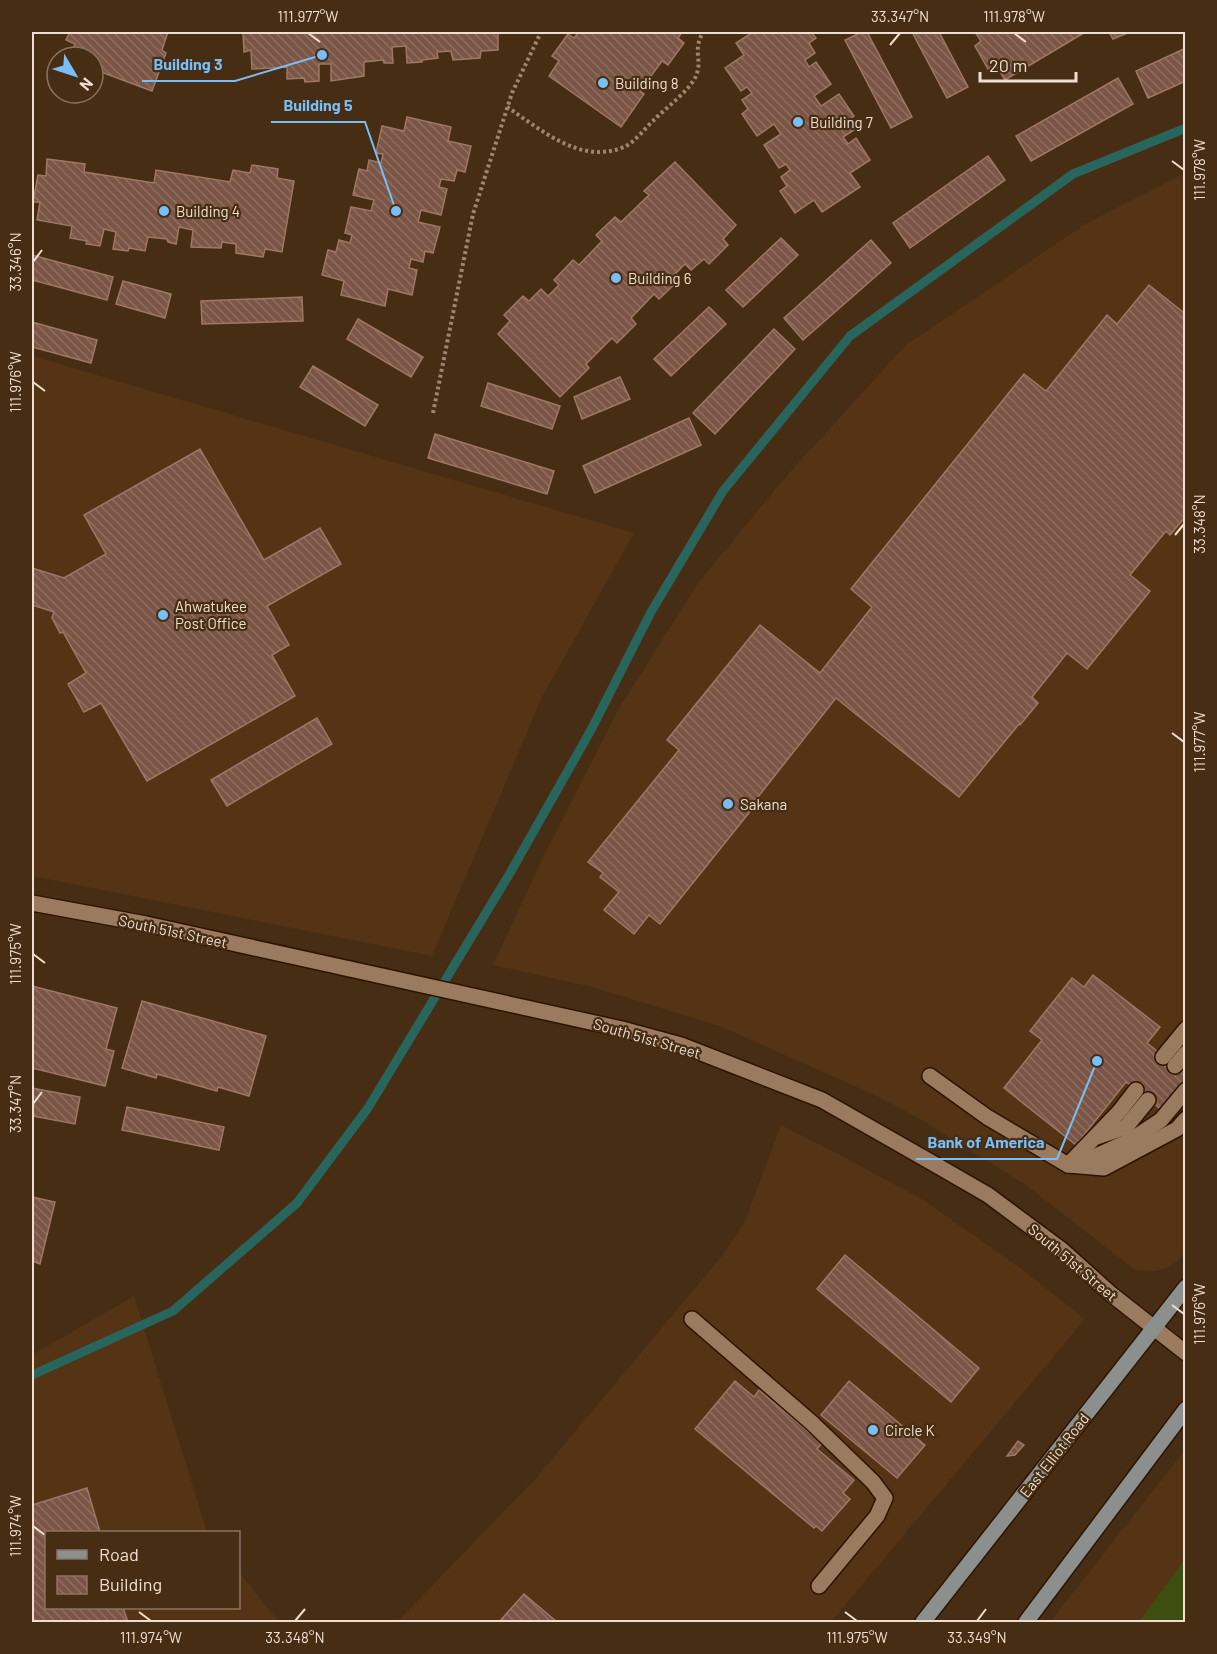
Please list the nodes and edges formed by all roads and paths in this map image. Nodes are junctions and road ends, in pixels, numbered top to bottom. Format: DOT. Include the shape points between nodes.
graph roads {
  1 [pos="541,32"];
  2 [pos="703,32"];
  3 [pos="507,107"];
  4 [pos="433,413"];
  5 [pos="32,903"];
  6 [pos="1185,1029"];
  7 [pos="1185,1053"];
  8 [pos="930,1076"];
  9 [pos="1185,1090"];
  10 [pos="1142,1095"];
  11 [pos="1185,1119"];
  12 [pos="1072,1165"];
  13 [pos="1185,1287"];
  14 [pos="692,1319"];
  15 [pos="1154,1328"];
  16 [pos="1185,1353"];
  17 [pos="1185,1409"];
  18 [pos="819,1586"];
  19 [pos="923,1623"];
  20 [pos="1026,1623"];
  1 -- 3 [label="path"];
  2 -- 3 [label="path" via="697,42 696,76 626,146 588,152 568,147"];
  3 -- 4 [label="path" via="472,214"];
  5 -- 15 [label="street, South 51st Street" via="529,1008 692,1049 822,1100 988,1195 1062,1250"];
  6 -- 7 [label="street" via="1169,1061"];
  8 -- 12 [label="street" via="987,1117"];
  9 -- 12 [label="street" via="1161,1120 1131,1140"];
  10 -- 12 [label="street" via="1119,1112"];
  11 -- 12 [label="street" via="1177,1129 1104,1168"];
  13 -- 15 [label="main road, East Elliot Road"];
  14 -- 18 [label="street" via="812,1423 885,1498 877,1516"];
  15 -- 16 [label="street, South 51st Street"];
  15 -- 19 [label="main road, East Elliot Road"];
  17 -- 20 [label="main road"];
}
